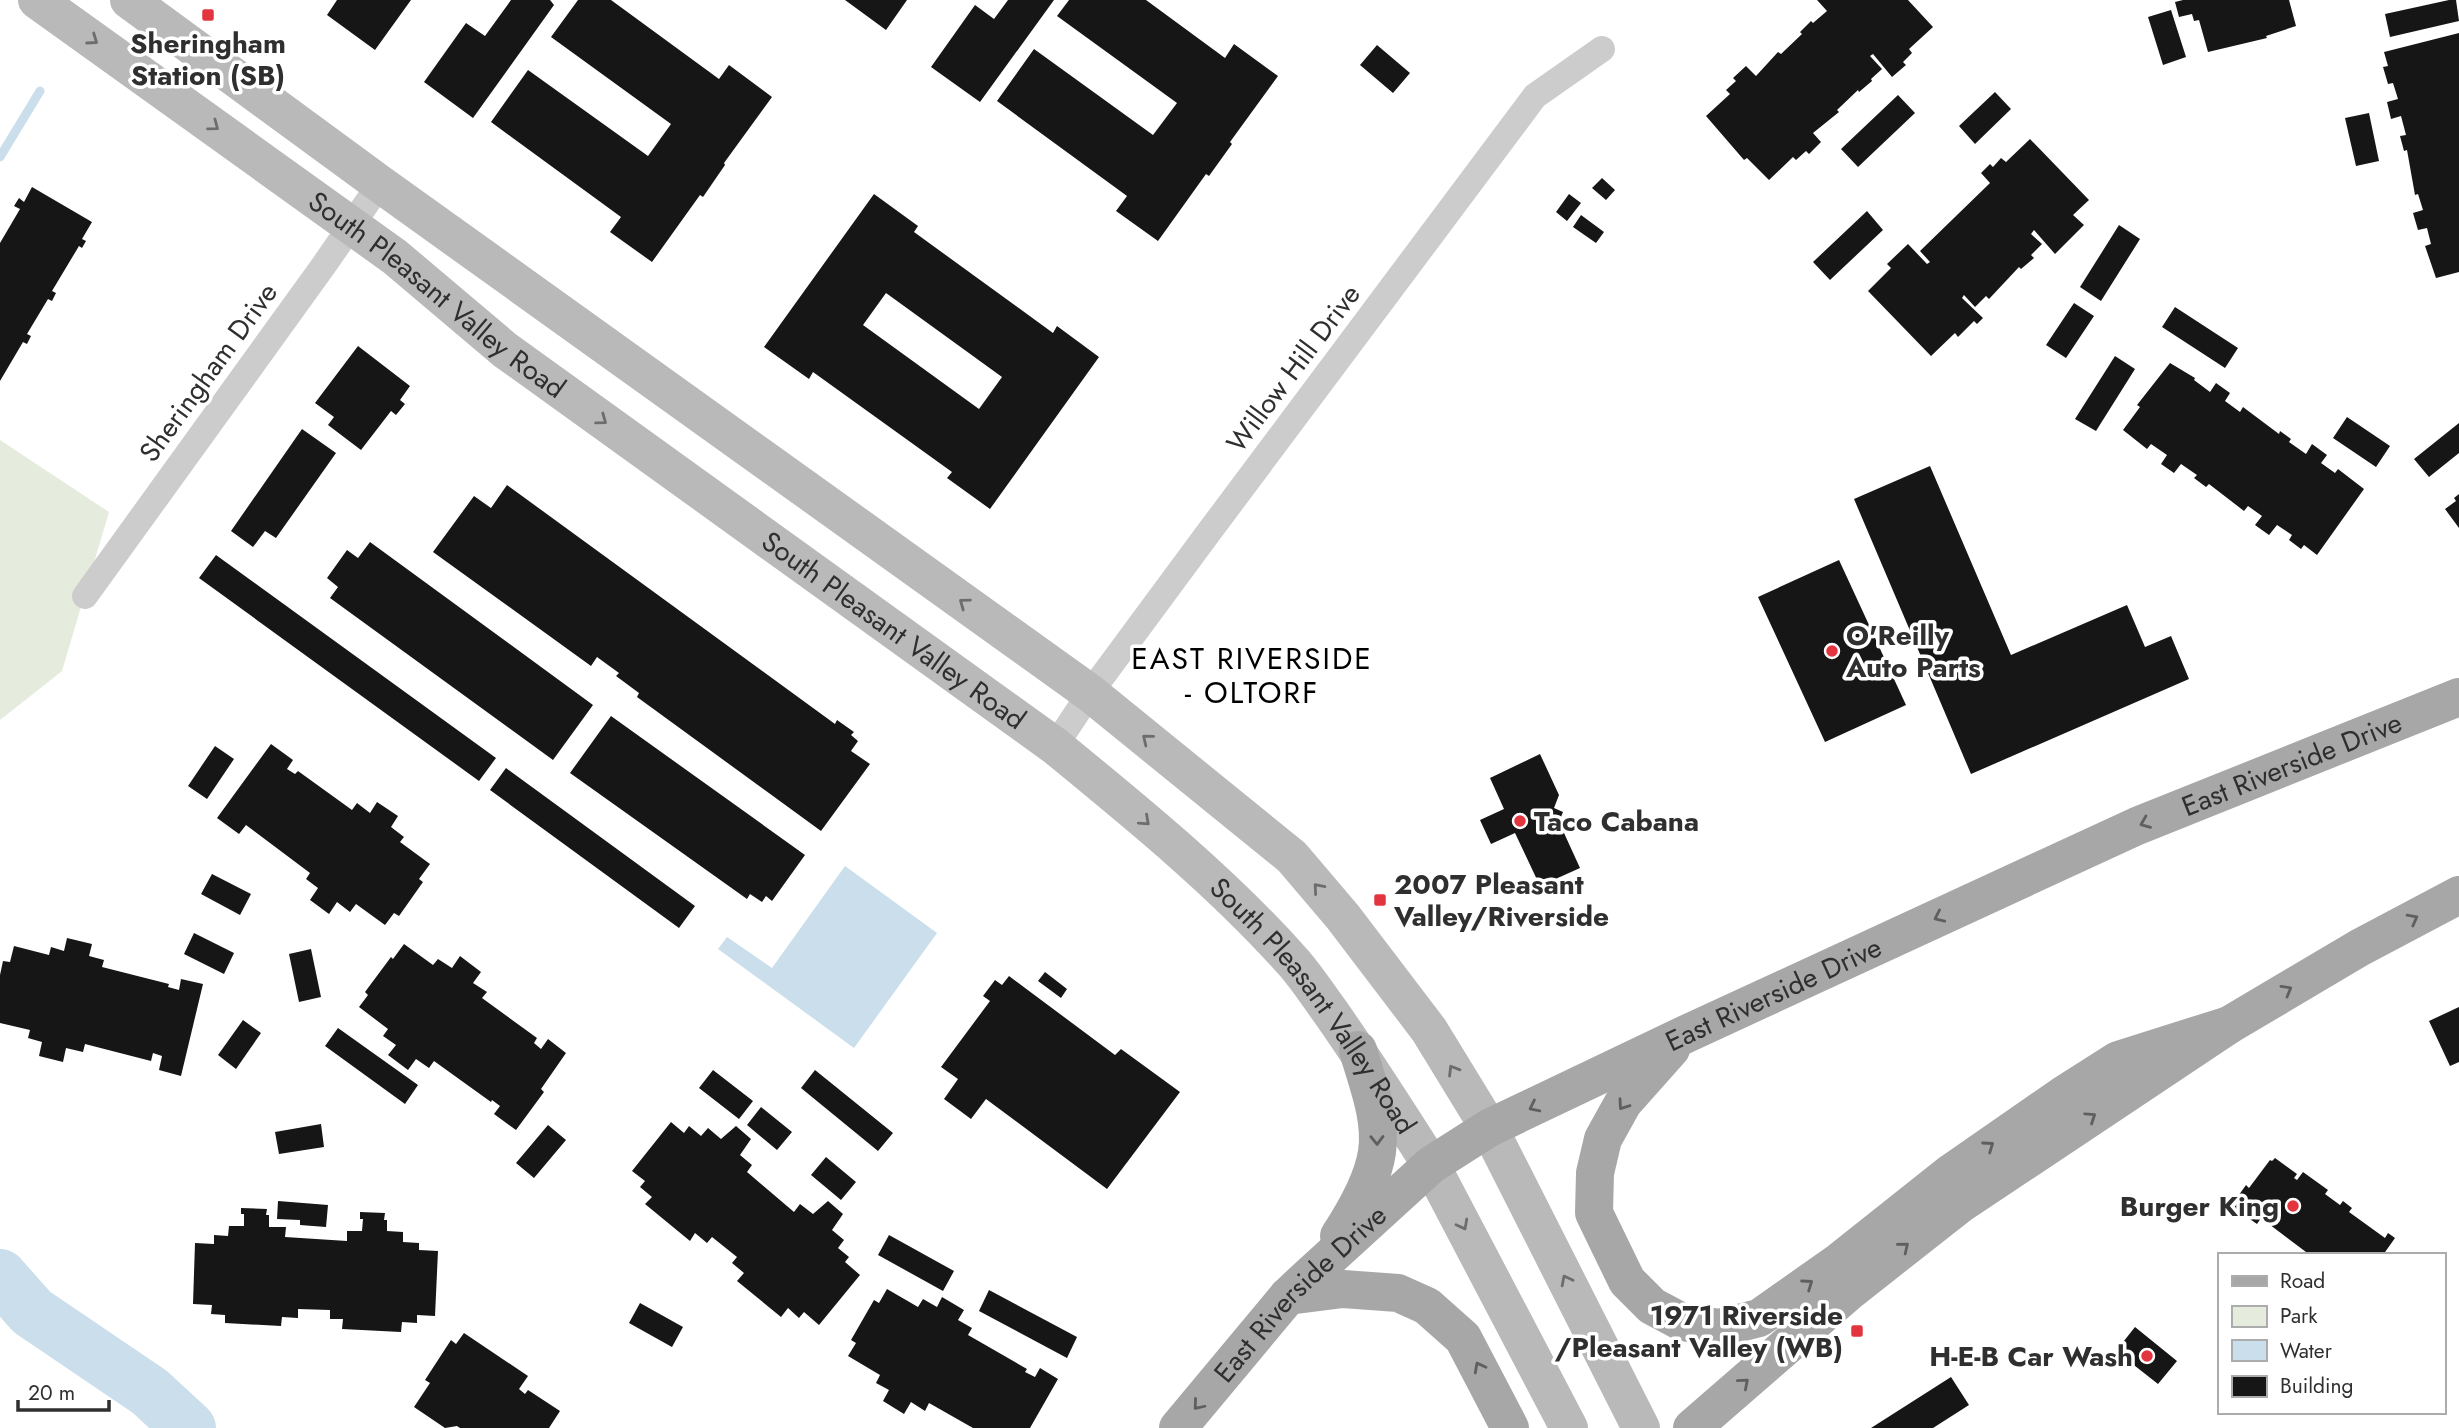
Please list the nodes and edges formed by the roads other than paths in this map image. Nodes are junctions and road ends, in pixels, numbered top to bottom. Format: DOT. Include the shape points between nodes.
graph roads {
  1 [pos="37,0"];
  2 [pos="129,0"];
  3 [pos="1602,49"];
  4 [pos="380,184"];
  5 [pos="351,226"];
  6 [pos="85,596"];
  7 [pos="1090,693"];
  8 [pos="2459,697"];
  9 [pos="1055,746"];
  10 [pos="2459,895"];
  11 [pos="2229,1026"];
  12 [pos="1684,1035"];
  13 [pos="1357,1050"];
  14 [pos="1489,1128"];
  15 [pos="1432,1165"];
  16 [pos="1323,1262"];
  17 [pos="1288,1296"];
  18 [pos="1178,1428"];
  19 [pos="1510,1428"];
  20 [pos="1569,1428"];
  21 [pos="1641,1428"];
  22 [pos="1692,1428"];
  1 -- 5 [label="main road, South Pleasant Valley Road, one-way"];
  2 -- 4 [label="main road, South Pleasant Valley Road"];
  3 -- 7 [label="street, Willow Hill Drive" via="1535,96"];
  4 -- 5 [label="street, Sheringham Drive"];
  7 -- 4 [label="main road, South Pleasant Valley Road, one-way"];
  5 -- 6 [label="street, Sheringham Drive"];
  5 -- 9 [label="main road, South Pleasant Valley Road, one-way" via="505,349"];
  7 -- 9 [label="street, Willow Hill Drive"];
  14 -- 7 [label="main road, South Pleasant Valley Road, one-way" via="1429,1030 1292,857"];
  8 -- 12 [label="main road, East Riverside Drive, one-way" via="2137,826"];
  9 -- 13 [label="main road, South Pleasant Valley Road, one-way" via="1231,898 1296,965"];
  11 -- 10 [label="main road, one-way"];
  12 -- 11 [label="main road, one-way" via="1623,1103 1603,1139 1595,1173 1594,1213 1627,1281 1652,1306 1682,1322 1719,1328 1759,1318 1952,1172 2118,1060"];
  22 -- 11 [label="main road, one-way" via="1833,1305 1959,1205"];
  12 -- 14 [label="main road, East Riverside Drive, one-way"];
  13 -- 15 [label="main road, South Pleasant Valley Road"];
  13 -- 16 [label="main road, one-way" via="1374,1107 1377,1151 1355,1211"];
  14 -- 15 [label="main road, East Riverside Drive"];
  21 -- 14 [label="main road, South Pleasant Valley Road, one-way"];
  15 -- 16 [label="main road, East Riverside Drive"];
  15 -- 20 [label="main road, South Pleasant Valley Road, one-way"];
  16 -- 17 [label="main road, East Riverside Drive"];
  17 -- 18 [label="main road, East Riverside Drive, one-way"];
  19 -- 17 [label="main road, one-way" via="1463,1338 1427,1306 1398,1293 1357,1290"];
}
